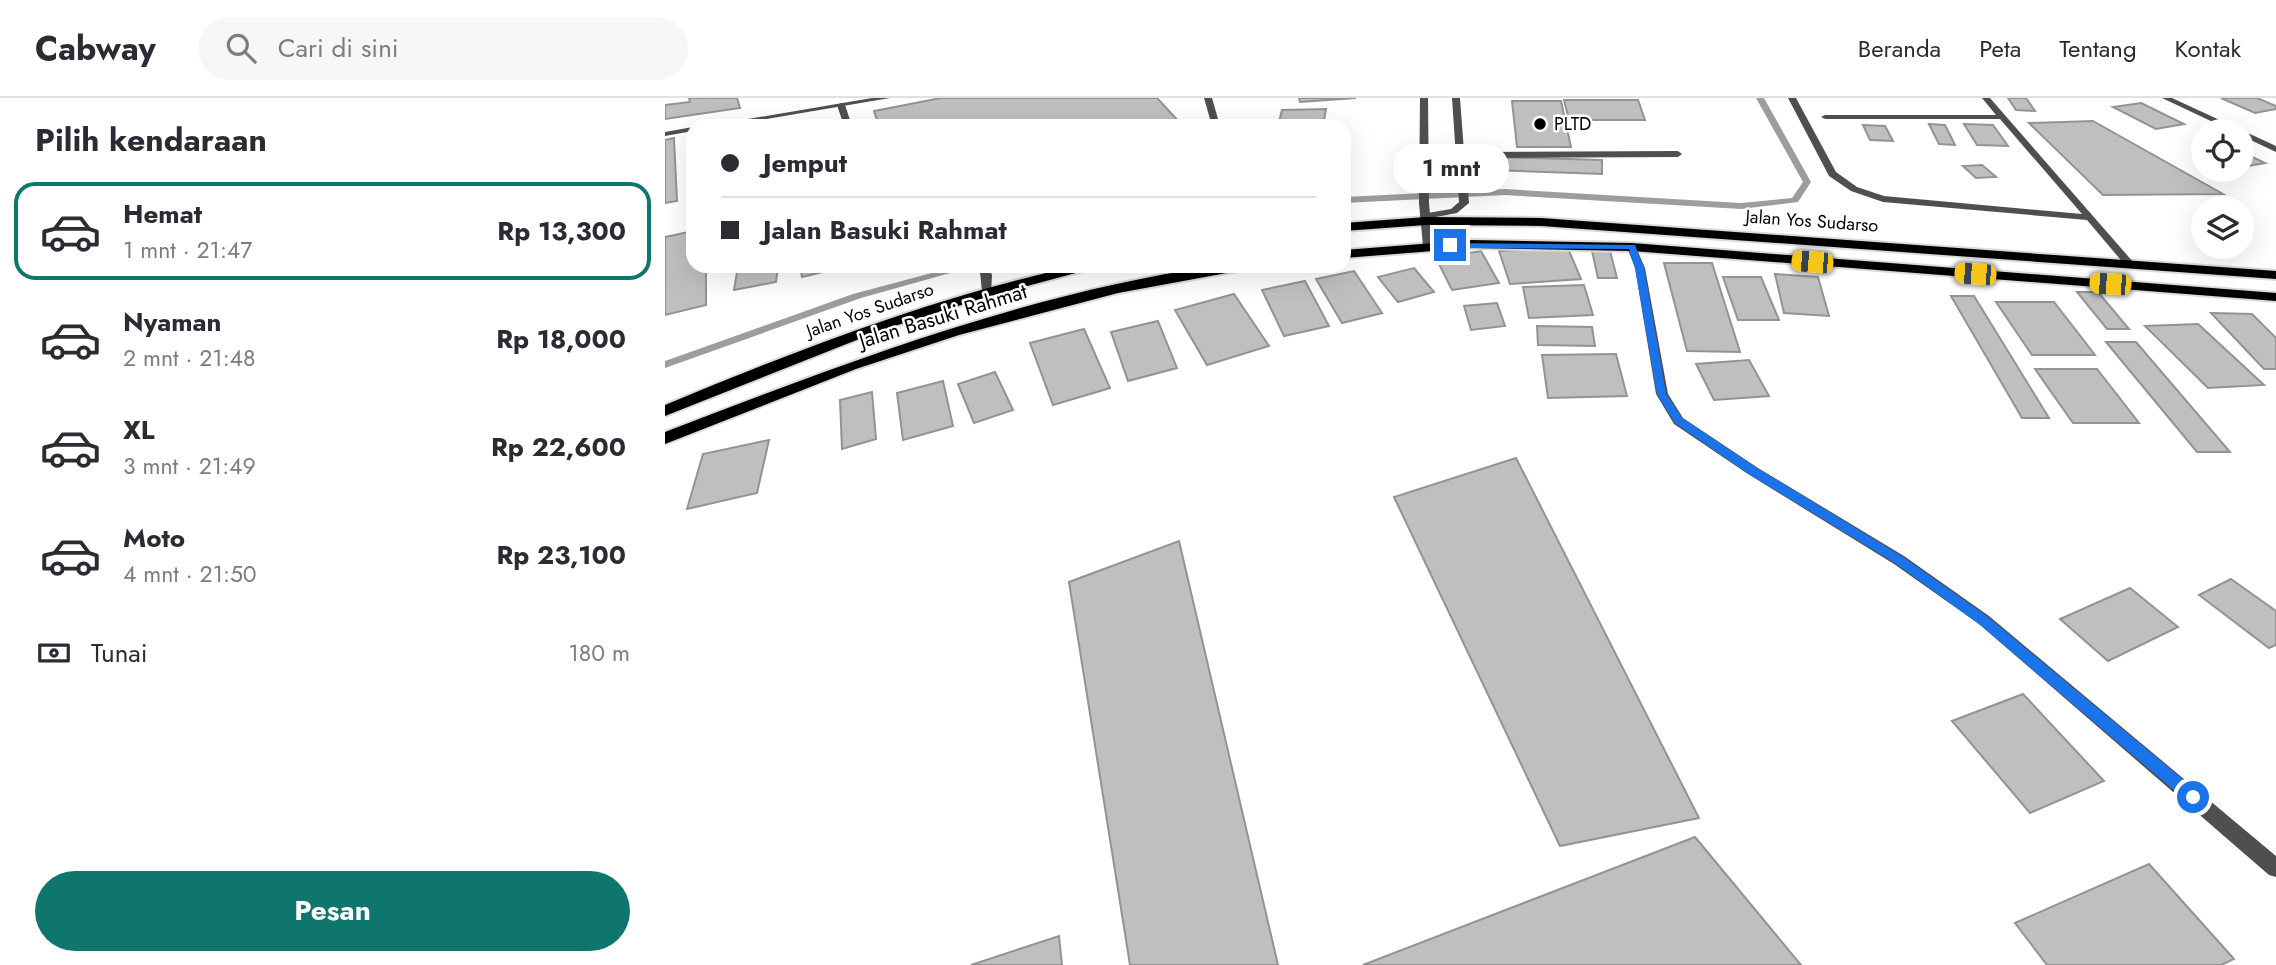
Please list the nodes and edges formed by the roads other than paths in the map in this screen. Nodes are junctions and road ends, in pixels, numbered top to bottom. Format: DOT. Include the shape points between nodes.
graph roads {
  1 [pos="887,98"];
  2 [pos="1208,98"];
  3 [pos="1423,98"];
  4 [pos="1456,98"];
  5 [pos="1792,98"];
  6 [pos="1986,98"];
  7 [pos="2166,98"];
  8 [pos="841,105"];
  9 [pos="1825,117"];
  10 [pos="2003,117"];
  11 [pos="754,119"];
  12 [pos="846,119"];
  13 [pos="1214,119"];
  14 [pos="2212,119"];
  15 [pos="686,130"];
  16 [pos="665,134"];
  17 [pos="2254,139"];
  18 [pos="2276,149"];
  19 [pos="1678,154"];
  20 [pos="1460,155"];
  21 [pos="1425,218"];
  22 [pos="2092,218"];
  23 [pos="1351,226"];
  24 [pos="1428,246"];
  25 [pos="1632,247"];
  26 [pos="1351,253"];
  27 [pos="2129,263"];
  28 [pos="1026,273"];
  29 [pos="1203,273"];
  30 [pos="2276,275"];
  31 [pos="986,277"];
  32 [pos="2276,298"];
  33 [pos="665,411"];
  34 [pos="665,438"];
  35 [pos="2276,868"];
  1 -- 8 [label="street"];
  2 -- 13 [label="street"];
  3 -- 21 [label="street"];
  4 -- 20 [label="street"];
  5 -- 22 [label="street" via="1832,174 1866,194"];
  6 -- 10 [label="street"];
  7 -- 14 [label="street"];
  8 -- 11 [label="street"];
  8 -- 12 [label="street"];
  9 -- 10 [label="street"];
  10 -- 22 [label="street"];
  15 -- 16 [label="street"];
  17 -- 18 [label="street"];
  19 -- 20 [label="street"];
  20 -- 21 [label="street" via="1464,203 1454,211"];
  21 -- 23 [label="highway, Jalan Yos Sudarso"];
  21 -- 24 [label="street"];
  21 -- 27 [label="highway, Jalan Yos Sudarso"];
  22 -- 27 [label="street"];
  24 -- 25 [label="highway"];
  24 -- 26 [label="highway"];
  25 -- 32 [label="highway"];
  25 -- 35 [label="street" via="1640,268 1661,394 1678,421 1899,560 1984,620"];
  27 -- 30 [label="highway, Jalan Yos Sudarso"];
  28 -- 31 [label="highway, Jalan Yos Sudarso"];
  29 -- 34 [label="highway, Jalan Basuki Rahmat" via="996,319 910,345"];
  31 -- 33 [label="highway, Jalan Yos Sudarso"];
}
